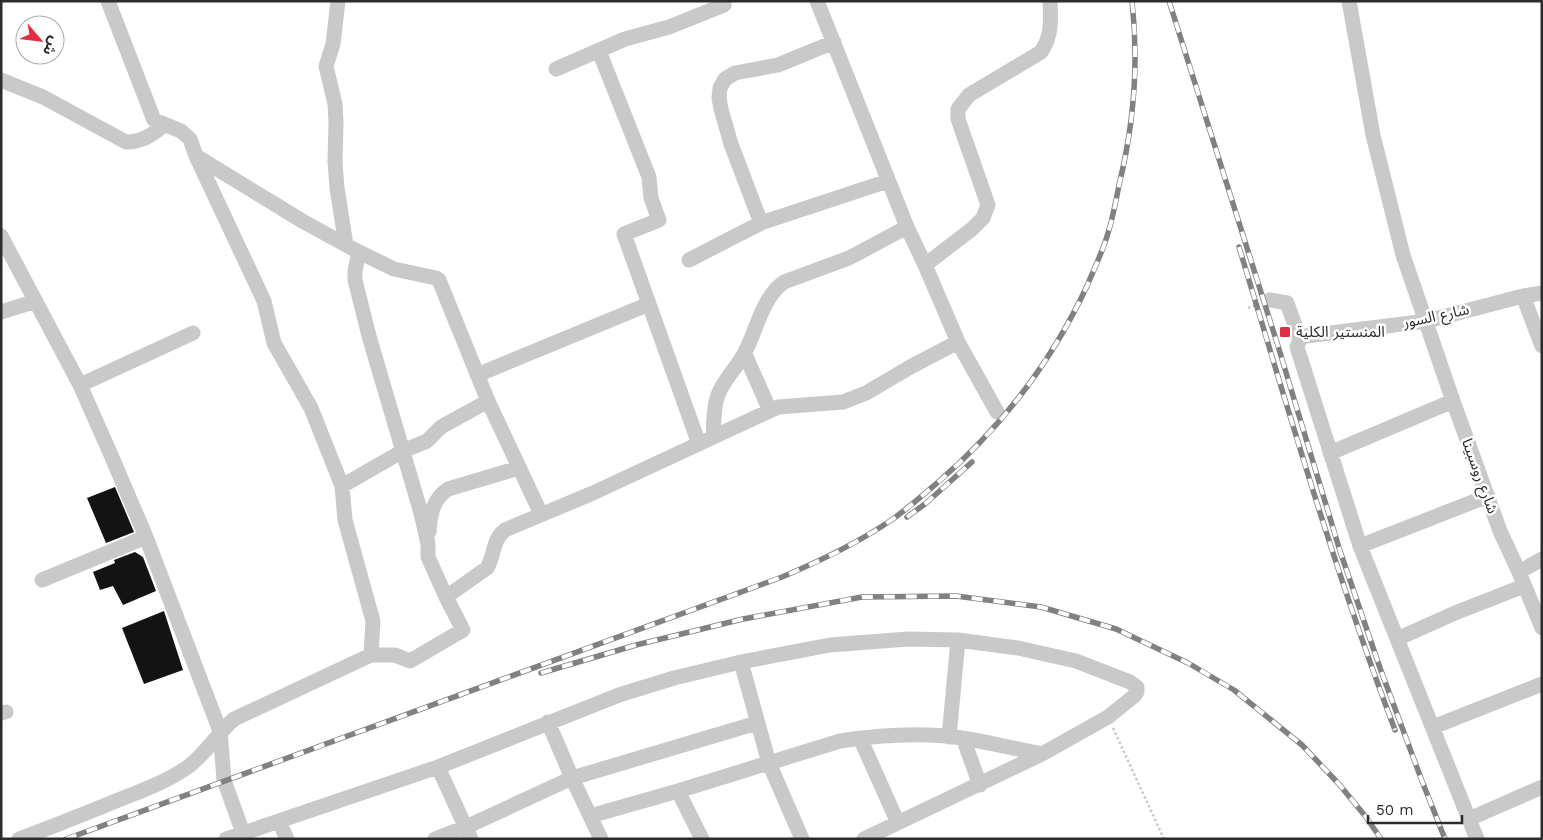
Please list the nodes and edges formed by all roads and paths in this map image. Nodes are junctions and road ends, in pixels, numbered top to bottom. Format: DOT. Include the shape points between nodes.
graph roads {
  1 [pos="108,1"];
  2 [pos="338,1"];
  3 [pos="817,1"];
  4 [pos="1050,1"];
  5 [pos="1349,1"];
  6 [pos="724,4"];
  7 [pos="834,42"];
  8 [pos="598,51"];
  9 [pos="556,69"];
  10 [pos="1,80"];
  11 [pos="164,125"];
  12 [pos="196,156"];
  13 [pos="888,181"];
  14 [pos="762,223"];
  15 [pos="907,227"];
  16 [pos="1,236"];
  17 [pos="352,249"];
  18 [pos="689,260"];
  19 [pos="925,265"];
  20 [pos="1542,293"];
  21 [pos="1523,296"];
  22 [pos="1270,300"];
  23 [pos="36,301"];
  24 [pos="649,304"];
  25 [pos="1,312"];
  26 [pos="1427,321"];
  27 [pos="194,333"];
  28 [pos="1300,339"];
  29 [pos="958,342"];
  30 [pos="1542,346"];
  31 [pos="745,354"];
  32 [pos="477,375"];
  33 [pos="80,385"];
  34 [pos="488,401"];
  35 [pos="1453,401"];
  36 [pos="770,411"];
  37 [pos="997,412"];
  38 [pos="713,437"];
  39 [pos="699,444"];
  40 [pos="403,451"];
  41 [pos="1330,453"];
  42 [pos="519,468"];
  43 [pos="342,486"];
  44 [pos="1488,496"];
  45 [pos="541,514"];
  46 [pos="146,537"];
  47 [pos="428,544"];
  48 [pos="1360,546"];
  49 [pos="1542,559"];
  50 [pos="1522,579"];
  51 [pos="42,580"];
  52 [pos="446,597"];
  53 [pos="1542,628"];
  54 [pos="1397,639"];
  55 [pos="958,640"];
  56 [pos="371,655"];
  57 [pos="741,662"];
  58 [pos="1542,684"];
  59 [pos="1108,717"];
  60 [pos="548,722"];
  61 [pos="757,723"];
  62 [pos="1433,727"];
  63 [pos="220,731"];
  64 [pos="860,738"];
  65 [pos="956,738"];
  66 [pos="1042,754"];
  67 [pos="769,762"];
  68 [pos="438,767"];
  69 [pos="572,778"];
  70 [pos="980,784"];
  71 [pos="1542,787"];
  72 [pos="678,791"];
  73 [pos="590,816"];
  74 [pos="1469,820"];
  75 [pos="279,821"];
  76 [pos="898,823"];
  77 [pos="243,833"];
  78 [pos="468,833"];
  79 [pos="19,839"];
  80 [pos="226,839"];
  81 [pos="287,839"];
  82 [pos="435,839"];
  83 [pos="601,839"];
  84 [pos="702,839"];
  85 [pos="802,839"];
  86 [pos="864,839"];
  87 [pos="1164,839"];
  88 [pos="1477,839"];
  1 -- 11 [label="street" via="148,108 154,120"];
  2 -- 17 [label="street" via="333,44 326,66 335,104 337,188"];
  3 -- 7 [label="street"];
  4 -- 19 [label="street" via="1051,28 1041,52 969,95 958,109 958,119 988,205 983,218 972,230"];
  5 -- 26 [label="street, شارع روسبينا" via="1373,135 1404,255"];
  6 -- 8 [label="street" via="670,27 625,38"];
  7 -- 13 [label="street"];
  7 -- 14 [label="street" via="778,64 735,73 725,79 720,88 721,109 731,144"];
  8 -- 9 [label="street"];
  8 -- 24 [label="street" via="649,177 650,198 658,220 624,234"];
  10 -- 11 [label="street" via="43,97 126,142 150,137"];
  11 -- 12 [label="street" via="181,131 190,139"];
  12 -- 17 [label="street"];
  12 -- 43 [label="street" via="264,301 274,343 311,408"];
  13 -- 14 [label="street"];
  13 -- 15 [label="street"];
  14 -- 18 [label="street"];
  15 -- 19 [label="street"];
  15 -- 31 [label="street" via="849,258 777,287"];
  16 -- 23 [label="street"];
  17 -- 32 [label="street" via="394,269 439,280"];
  17 -- 40 [label="street" via="355,280 368,336"];
  19 -- 29 [label="street"];
  20 -- 21 [label="street, شارع السور"];
  21 -- 26 [label="street, شارع السور"];
  21 -- 30 [label="street"];
  22 -- 28 [label="street" via="1287,303"];
  23 -- 25 [label="street"];
  23 -- 33 [label="street"];
  24 -- 32 [label="street"];
  24 -- 39 [label="street"];
  26 -- 28 [label="street, شارع السور"];
  26 -- 35 [label="street, شارع روسبينا"];
  27 -- 33 [label="street"];
  28 -- 41 [label="street" via="1298,347"];
  29 -- 36 [label="street" via="866,393 843,402 778,407"];
  29 -- 37 [label="street"];
  31 -- 36 [label="street"];
  31 -- 38 [label="street" via="729,373 718,396"];
  32 -- 34 [label="street"];
  33 -- 46 [label="street"];
  34 -- 40 [label="street" via="441,426 427,441"];
  34 -- 42 [label="street"];
  35 -- 41 [label="street"];
  35 -- 44 [label="street, شارع روسبينا"];
  36 -- 38 [label="street"];
  38 -- 39 [label="street"];
  39 -- 45 [label="street"];
  40 -- 43 [label="street"];
  40 -- 47 [label="street"];
  41 -- 48 [label="street"];
  42 -- 45 [label="street"];
  42 -- 47 [label="street" via="442,494 436,500 429,522"];
  43 -- 56 [label="street" via="345,520 373,621"];
  44 -- 48 [label="street"];
  44 -- 50 [label="street, شارع روسبينا"];
  45 -- 52 [label="street" via="500,534 487,568"];
  46 -- 51 [label="street"];
  46 -- 63 [label="street"];
  47 -- 52 [label="street" via="428,557"];
  48 -- 54 [label="street"];
  49 -- 50 [label="street"];
  50 -- 53 [label="street, شارع روسبينا"];
  50 -- 54 [label="street"];
  52 -- 56 [label="street" via="463,630 410,661 394,655"];
  54 -- 62 [label="street"];
  55 -- 57 [label="street" via="908,639 830,645"];
  55 -- 59 [label="street" via="1018,648 1076,661 1137,687 1138,692"];
  55 -- 65 [label="street"];
  56 -- 63 [label="street" via="234,718"];
  57 -- 60 [label="street" via="646,686"];
  57 -- 61 [label="street"];
  58 -- 62 [label="street"];
  59 -- 66 [label="street"];
  59 -- 87 [label="path"];
  60 -- 68 [label="street"];
  60 -- 69 [label="street"];
  61 -- 67 [label="street"];
  61 -- 69 [label="street"];
  62 -- 74 [label="street"];
  63 -- 77 [label="street" via="224,780"];
  63 -- 79 [label="street" via="189,765 164,781"];
  64 -- 65 [label="street"];
  64 -- 67 [label="street"];
  64 -- 76 [label="street"];
  65 -- 66 [label="street"];
  65 -- 70 [label="street"];
  66 -- 70 [label="street"];
  67 -- 72 [label="street"];
  67 -- 85 [label="street"];
  68 -- 75 [label="street"];
  68 -- 78 [label="street"];
  69 -- 73 [label="street"];
  69 -- 78 [label="street"];
  70 -- 76 [label="street"];
  71 -- 74 [label="street"];
  72 -- 73 [label="street"];
  72 -- 84 [label="street"];
  73 -- 83 [label="street"];
  74 -- 88 [label="street"];
  75 -- 77 [label="street"];
  75 -- 81 [label="street"];
  76 -- 86 [label="street"];
  77 -- 80 [label="street"];
  78 -- 82 [label="street"];
}
